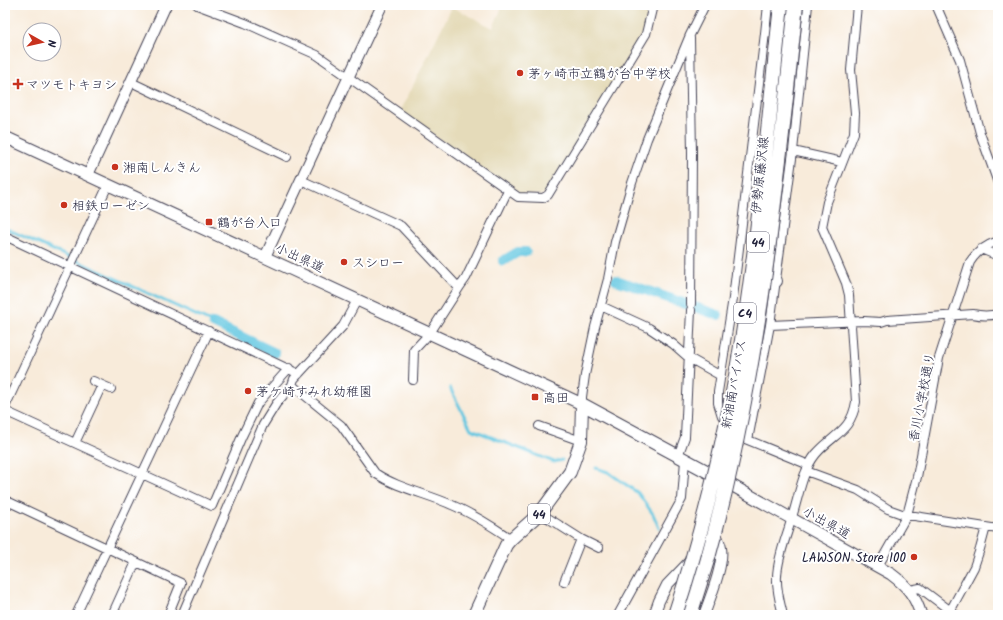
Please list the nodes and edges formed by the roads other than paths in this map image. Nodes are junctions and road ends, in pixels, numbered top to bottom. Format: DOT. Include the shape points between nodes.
graph roads {
  1 [pos="166,5"];
  2 [pos="197,5"];
  3 [pos="382,5"];
  4 [pos="653,5"];
  5 [pos="705,5"];
  6 [pos="768,5"];
  7 [pos="781,5"];
  8 [pos="784,5"];
  9 [pos="792,5"];
  10 [pos="796,5"];
  11 [pos="808,5"];
  12 [pos="857,5"];
  13 [pos="936,5"];
  14 [pos="782,29"];
  15 [pos="765,33"];
  16 [pos="690,35"];
  17 [pos="348,78"];
  18 [pos="131,82"];
  19 [pos="5,136"];
  20 [pos="792,151"];
  21 [pos="288,157"];
  22 [pos="842,162"];
  23 [pos="88,175"];
  24 [pos="302,180"];
  25 [pos="998,183"];
  26 [pos="108,185"];
  27 [pos="508,190"];
  28 [pos="5,236"];
  29 [pos="998,241"];
  30 [pos="981,249"];
  31 [pos="998,256"];
  32 [pos="265,257"];
  33 [pos="72,263"];
  34 [pos="761,281"];
  35 [pos="776,281"];
  36 [pos="458,288"];
  37 [pos="357,300"];
  38 [pos="601,306"];
  39 [pos="998,314"];
  40 [pos="952,316"];
  41 [pos="851,322"];
  42 [pos="770,325"];
  43 [pos="209,331"];
  44 [pos="430,333"];
  45 [pos="689,358"];
  46 [pos="288,368"];
  47 [pos="299,374"];
  48 [pos="721,376"];
  49 [pos="413,380"];
  50 [pos="93,381"];
  51 [pos="102,385"];
  52 [pos="292,385"];
  53 [pos="111,389"];
  54 [pos="582,404"];
  55 [pos="5,407"];
  56 [pos="5,411"];
  57 [pos="730,422"];
  58 [pos="539,426"];
  59 [pos="736,434"];
  60 [pos="748,440"];
  61 [pos="581,441"];
  62 [pos="75,443"];
  63 [pos="681,458"];
  64 [pos="807,468"];
  65 [pos="142,474"];
  66 [pos="721,479"];
  67 [pos="5,500"];
  68 [pos="540,513"];
  69 [pos="907,515"];
  70 [pos="792,519"];
  71 [pos="986,527"];
  72 [pos="998,529"];
  73 [pos="511,539"];
  74 [pos="581,539"];
  75 [pos="107,548"];
  76 [pos="599,548"];
  77 [pos="136,562"];
  78 [pos="878,566"];
  79 [pos="564,582"];
  80 [pos="910,590"];
  81 [pos="952,614"];
  82 [pos="76,615"];
  83 [pos="112,615"];
  84 [pos="168,615"];
  85 [pos="182,615"];
  86 [pos="474,615"];
  87 [pos="618,615"];
  88 [pos="654,615"];
  89 [pos="675,615"];
  90 [pos="690,615"];
  91 [pos="704,615"];
  92 [pos="784,615"];
  93 [pos="922,615"];
  1 -- 18 [label="street"];
  2 -- 17 [label="street" via="317,55"];
  3 -- 17 [label="street"];
  4 -- 27 [label="street" via="646,34 548,195 543,198 518,196"];
  5 -- 16 [label="street"];
  6 -- 15 [label="street"];
  7 -- 89 [label="highway, 新湘南バイパス / C4, bridge" via="757,226 733,391 705,515"];
  8 -- 14 [label="main road, 伊勢原藤沢線 / 44"];
  9 -- 34 [label="main road, 伊勢原藤沢線 / 44"];
  10 -- 90 [label="highway, 新湘南バイパス / C4, bridge" via="775,204 747,394 719,520"];
  11 -- 20 [label="street"];
  12 -- 22 [label="street" via="851,70 854,133"];
  13 -- 25 [label="street" via="960,60 980,132"];
  14 -- 15 [label="street"];
  14 -- 57 [label="main road, 伊勢原藤沢線 / 44" via="760,227"];
  15 -- 48 [label="street" via="734,298"];
  16 -- 38 [label="street" via="637,168 615,242"];
  16 -- 45 [label="street" via="692,153"];
  17 -- 24 [label="street"];
  17 -- 27 [label="street"];
  18 -- 21 [label="street"];
  18 -- 23 [label="street"];
  19 -- 23 [label="main road, 小出県道"];
  20 -- 22 [label="street"];
  20 -- 35 [label="street"];
  22 -- 41 [label="street" via="827,202 822,227 846,283"];
  23 -- 26 [label="main road, 小出県道"];
  24 -- 32 [label="street"];
  24 -- 36 [label="street" via="401,226"];
  26 -- 32 [label="main road, 小出県道"];
  26 -- 33 [label="street"];
  27 -- 36 [label="street" via="466,278"];
  28 -- 33 [label="street"];
  29 -- 30 [label="street, 香川小学校通り"];
  30 -- 31 [label="street"];
  30 -- 40 [label="street, 香川小学校通り" via="970,262"];
  32 -- 37 [label="main road, 小出県道"];
  33 -- 43 [label="street"];
  33 -- 55 [label="street"];
  34 -- 35 [label="main road"];
  34 -- 59 [label="main road, 伊勢原藤沢線 / 44"];
  35 -- 42 [label="street"];
  36 -- 44 [label="street"];
  37 -- 44 [label="main road, 小出県道"];
  37 -- 47 [label="street" via="344,326"];
  38 -- 45 [label="street" via="649,328"];
  38 -- 54 [label="street" via="585,375"];
  39 -- 40 [label="street"];
  40 -- 41 [label="street"];
  40 -- 69 [label="street, 香川小学校通り" via="939,358 917,477"];
  41 -- 42 [label="street"];
  41 -- 64 [label="street" via="855,411 842,431 822,447"];
  42 -- 60 [label="street"];
  43 -- 46 [label="street"];
  43 -- 65 [label="street"];
  44 -- 49 [label="street" via="414,350"];
  44 -- 54 [label="main road, 小出県道"];
  45 -- 48 [label="street"];
  45 -- 63 [label="street" via="685,437"];
  46 -- 47 [label="street"];
  46 -- 65 [label="street" via="258,403 212,506"];
  47 -- 52 [label="street"];
  48 -- 57 [label="street" via="718,403 722,416"];
  50 -- 51 [label="street"];
  51 -- 53 [label="street"];
  51 -- 62 [label="street"];
  52 -- 73 [label="street" via="341,425 375,473 419,493 452,504"];
  52 -- 85 [label="street" via="263,425"];
  54 -- 61 [label="main road, 44"];
  54 -- 63 [label="main road"];
  56 -- 62 [label="street"];
  57 -- 66 [label="main road, 伊勢原藤沢線 / 44"];
  58 -- 61 [label="street"];
  59 -- 60 [label="street"];
  59 -- 66 [label="main road, 伊勢原藤沢線 / 44"];
  60 -- 64 [label="street"];
  61 -- 68 [label="main road, 44" via="570,472"];
  62 -- 65 [label="street"];
  63 -- 66 [label="main road"];
  63 -- 87 [label="street" via="682,499"];
  64 -- 69 [label="street" via="858,490 888,509"];
  64 -- 70 [label="street"];
  65 -- 75 [label="street"];
  66 -- 70 [label="main road, 小出県道"];
  66 -- 88 [label="street" via="694,556 667,586"];
  66 -- 91 [label="street" via="714,526 721,547 721,558"];
  67 -- 75 [label="street"];
  68 -- 73 [label="main road, 44"];
  68 -- 74 [label="street"];
  69 -- 71 [label="street"];
  69 -- 78 [label="street, 香川小学校通り"];
  70 -- 78 [label="main road, 小出県道"];
  70 -- 92 [label="street" via="778,566 778,592"];
  71 -- 72 [label="street"];
  71 -- 81 [label="street" via="974,567"];
  73 -- 86 [label="main road, 44"];
  74 -- 76 [label="street"];
  74 -- 79 [label="street"];
  75 -- 77 [label="street"];
  75 -- 82 [label="street"];
  77 -- 83 [label="street"];
  77 -- 84 [label="street" via="182,583"];
  78 -- 80 [label="main road, 小出県道"];
  80 -- 81 [label="street" via="920,588"];
  80 -- 93 [label="main road, 小出県道"];
}
